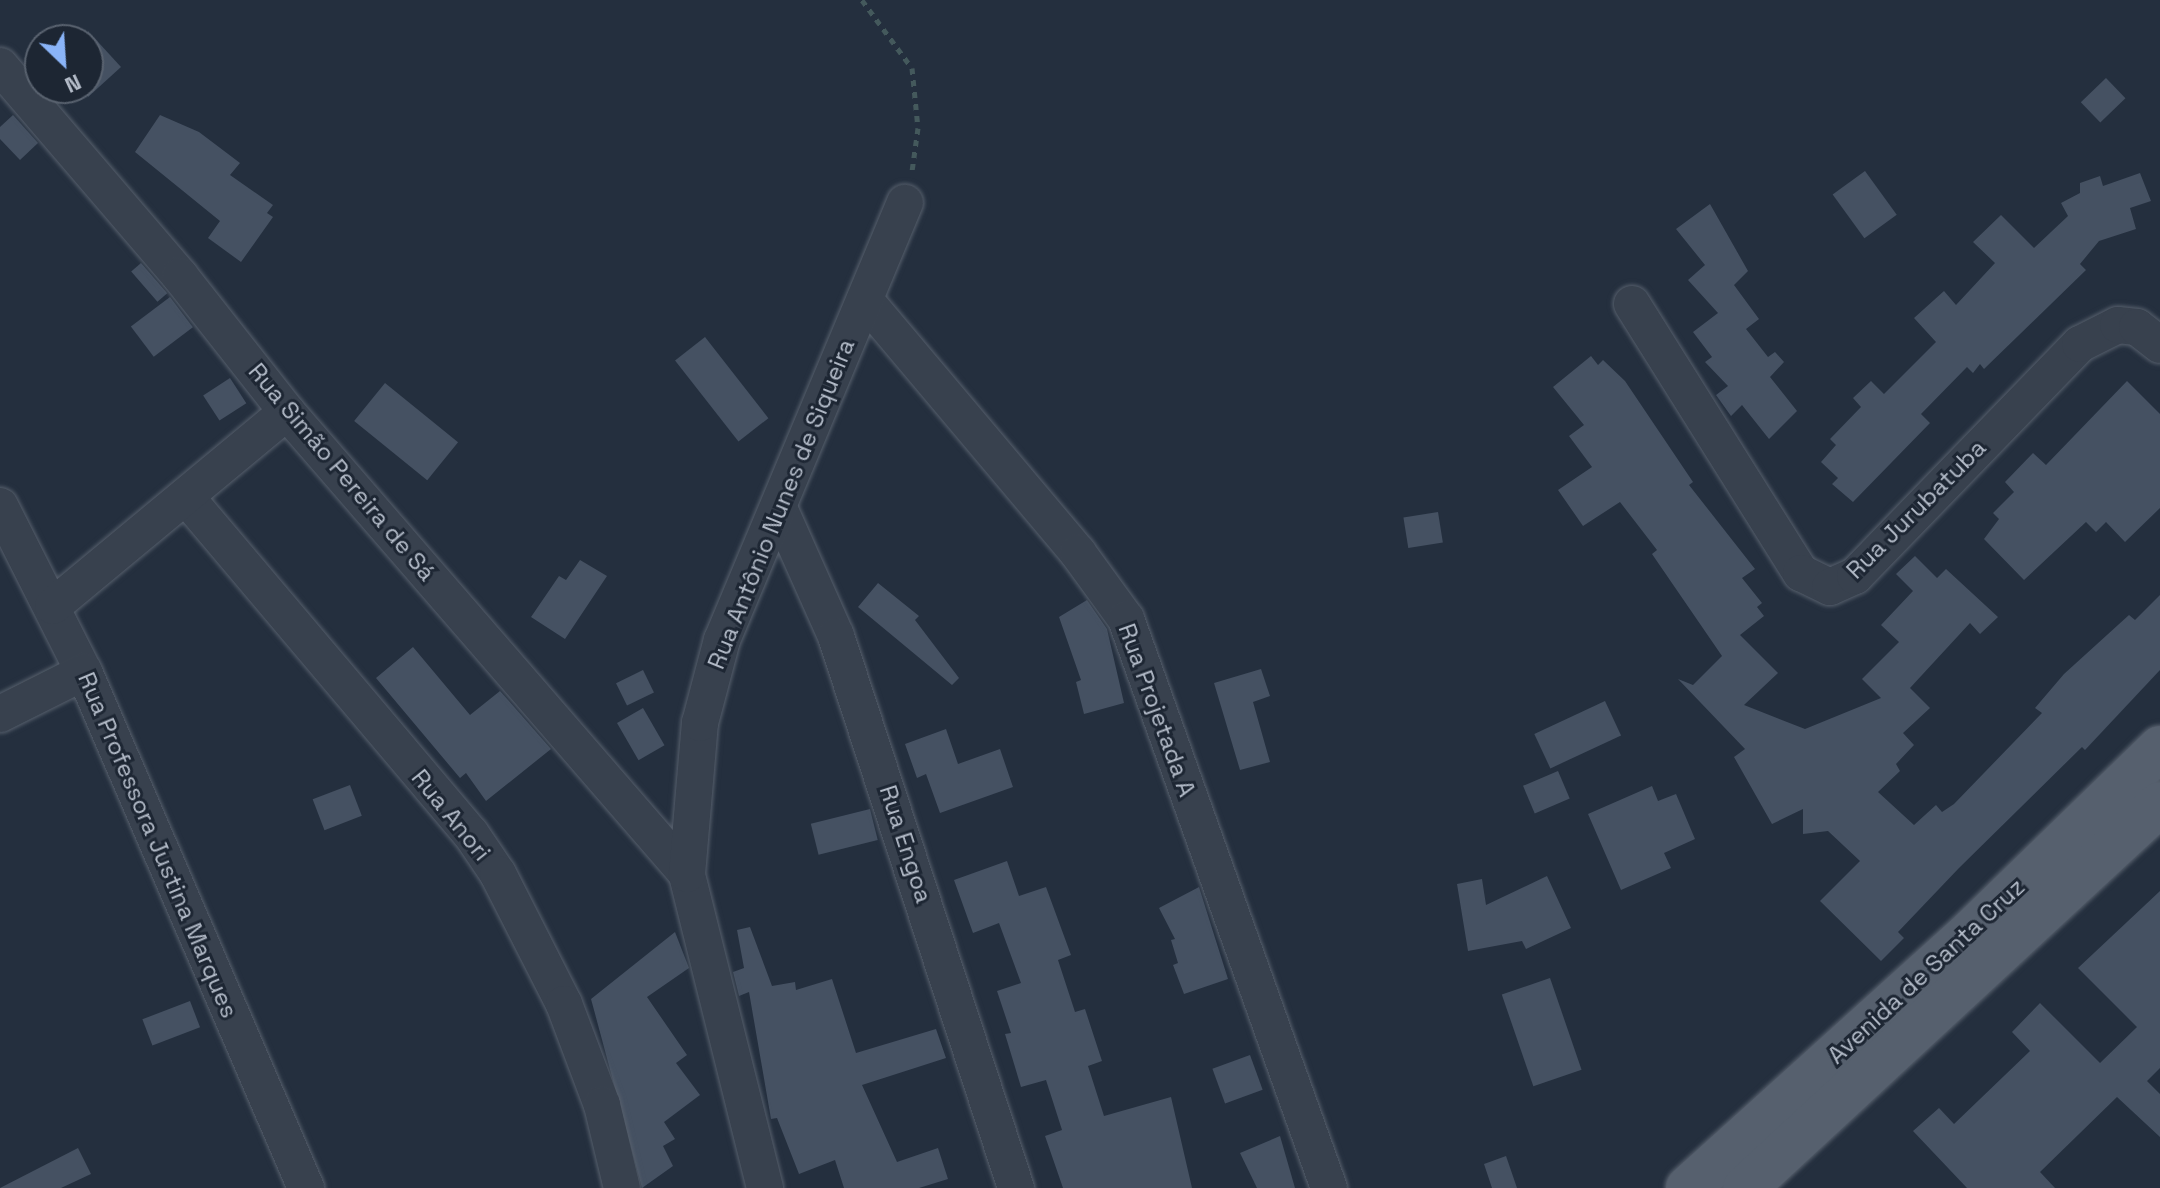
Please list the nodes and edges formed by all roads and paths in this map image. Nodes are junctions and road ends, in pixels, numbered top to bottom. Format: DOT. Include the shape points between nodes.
graph roads {
  1 [pos="862,0"];
  2 [pos="0,66"];
  3 [pos="905,203"];
  4 [pos="865,300"];
  5 [pos="1632,304"];
  6 [pos="2160,345"];
  7 [pos="287,412"];
  8 [pos="186,497"];
  9 [pos="0,506"];
  10 [pos="779,508"];
  11 [pos="53,606"];
  12 [pos="84,672"];
  13 [pos="0,714"];
  14 [pos="2160,748"];
  15 [pos="2160,804"];
  16 [pos="687,874"];
  17 [pos="306,1188"];
  18 [pos="622,1188"];
  19 [pos="765,1188"];
  20 [pos="1016,1188"];
  21 [pos="1329,1188"];
  22 [pos="1688,1188"];
  23 [pos="1745,1188"];
  1 -- 3 [label="path" via="912,68 918,128"];
  2 -- 7 [label="street, Rua Simão Pereira de Sá" via="180,276"];
  3 -- 4 [label="street, Rua Antônio Nunes de Siqueira"];
  4 -- 10 [label="street, Rua Antônio Nunes de Siqueira"];
  4 -- 21 [label="street, Rua Projetada A" via="1078,553 1126,619"];
  5 -- 6 [label="street, Rua Jurubatuba" via="1801,573 1830,587 1855,576 2080,344 2118,325 2137,327"];
  7 -- 8 [label="street"];
  7 -- 16 [label="street, Rua Simão Pereira de Sá"];
  8 -- 11 [label="street"];
  8 -- 18 [label="street, Rua Anori" via="471,834 498,874 564,1004 602,1105"];
  9 -- 11 [label="street, Rua Professora Justina Marques"];
  10 -- 16 [label="street, Rua Antônio Nunes de Siqueira" via="722,640 706,691 694,764"];
  10 -- 20 [label="street, Rua Engoa" via="836,636"];
  11 -- 12 [label="street, Rua Professora Justina Marques"];
  12 -- 13 [label="street"];
  12 -- 17 [label="street, Rua Professora Justina Marques"];
  14 -- 22 [label="main road, Avenida de Santa Cruz" via="1971,932"];
  15 -- 23 [label="main road, Avenida de Santa Cruz"];
  16 -- 19 [label="street, Rua Antônio Nunes de Siqueira"];
}
